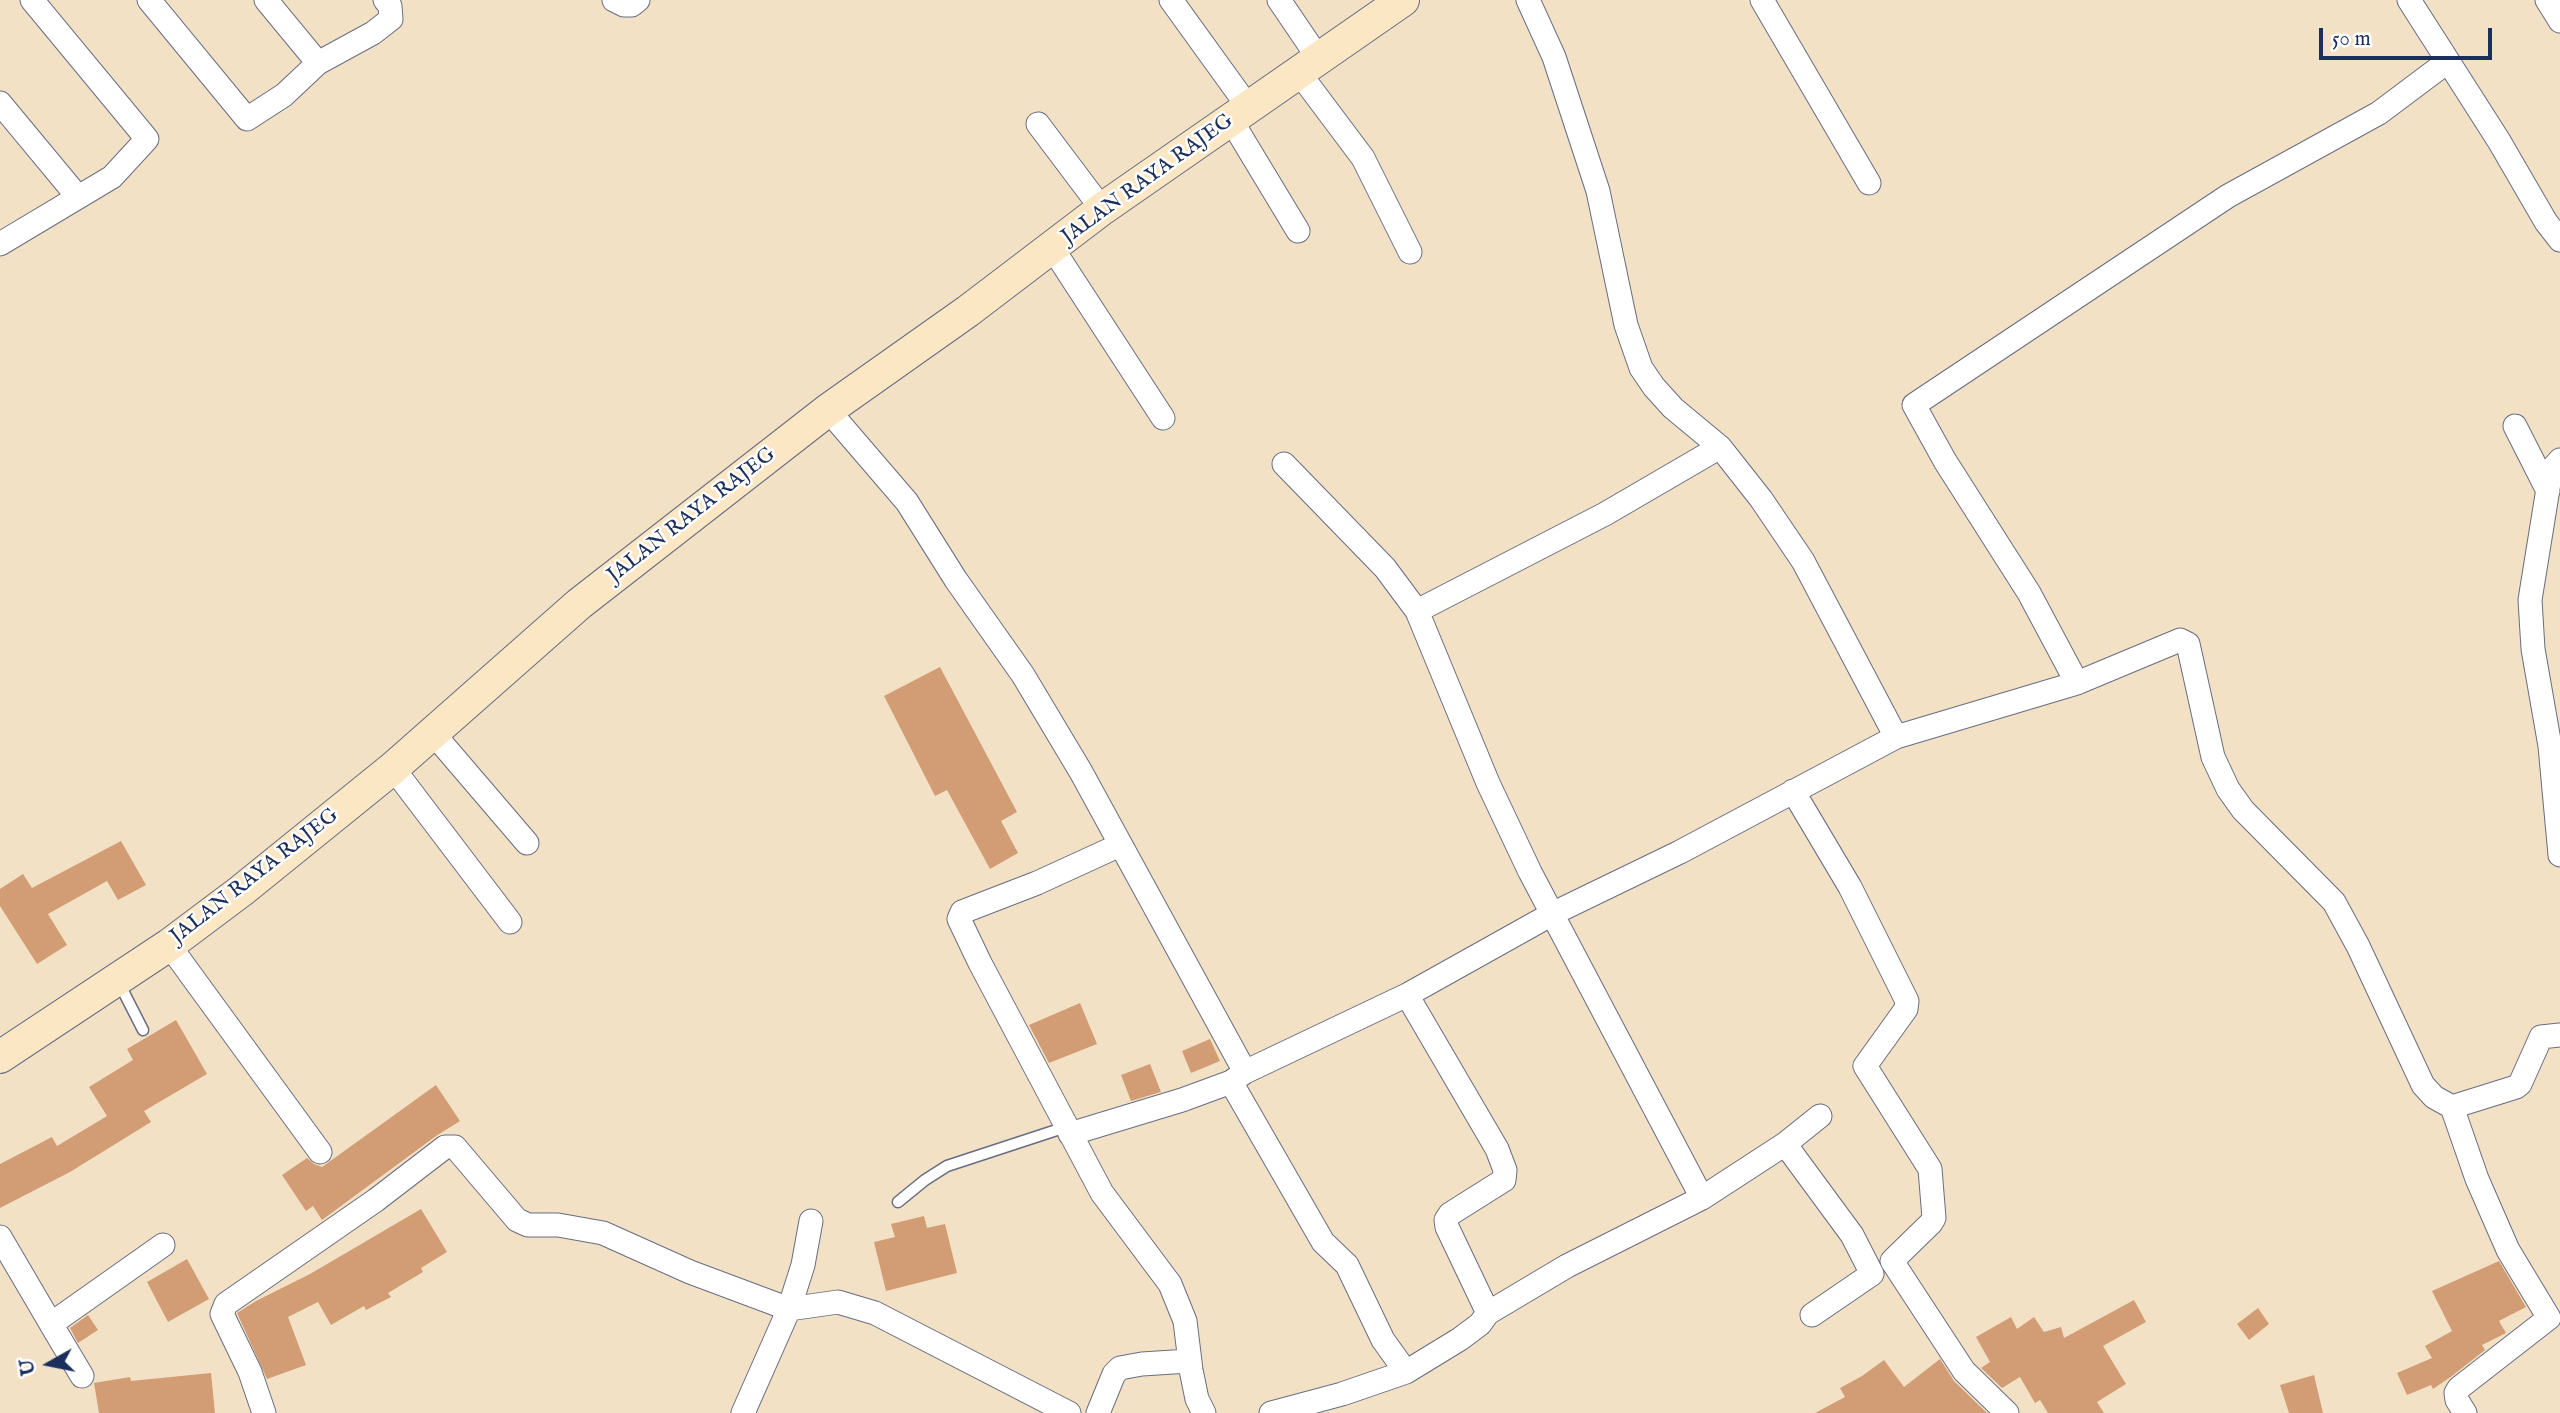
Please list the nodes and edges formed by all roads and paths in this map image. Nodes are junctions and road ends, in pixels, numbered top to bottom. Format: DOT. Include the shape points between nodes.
graph roads {
  1 [pos="32,0"];
  2 [pos="149,0"];
  3 [pos="266,0"];
  4 [pos="385,0"];
  5 [pos="614,0"];
  6 [pos="638,0"];
  7 [pos="1171,0"];
  8 [pos="1279,0"];
  9 [pos="1404,0"];
  10 [pos="1528,0"];
  11 [pos="1762,0"];
  12 [pos="2409,0"];
  13 [pos="2547,0"];
  14 [pos="2560,21"];
  15 [pos="2447,62"];
  16 [pos="318,63"];
  17 [pos="1310,66"];
  18 [pos="0,103"];
  19 [pos="1240,114"];
  20 [pos="1038,124"];
  21 [pos="1869,183"];
  22 [pos="78,197"];
  23 [pos="1102,209"];
  24 [pos="1298,230"];
  25 [pos="2560,240"];
  26 [pos="0,244"];
  27 [pos="1053,248"];
  28 [pos="1410,251"];
  29 [pos="828,410"];
  30 [pos="1163,418"];
  31 [pos="2515,426"];
  32 [pos="1720,447"];
  33 [pos="2560,460"];
  34 [pos="1284,464"];
  35 [pos="2548,491"];
  36 [pos="1417,611"];
  37 [pos="2077,683"];
  38 [pos="432,732"];
  39 [pos="1896,737"];
  40 [pos="2555,745"];
  41 [pos="393,768"];
  42 [pos="1793,791"];
  43 [pos="527,843"];
  44 [pos="1120,845"];
  45 [pos="2560,855"];
  46 [pos="1552,914"];
  47 [pos="510,922"];
  48 [pos="169,945"];
  49 [pos="117,980"];
  50 [pos="1406,995"];
  51 [pos="143,1030"];
  52 [pos="2560,1035"];
  53 [pos="0,1057"];
  54 [pos="1238,1077"];
  55 [pos="2452,1107"];
  56 [pos="1820,1116"];
  57 [pos="1068,1130"];
  58 [pos="1785,1144"];
  59 [pos="320,1152"];
  60 [pos="1702,1198"];
  61 [pos="898,1202"];
  62 [pos="811,1221"];
  63 [pos="0,1237"];
  64 [pos="163,1245"];
  65 [pos="1892,1261"];
  66 [pos="1872,1274"];
  67 [pos="789,1309"];
  68 [pos="1488,1313"];
  69 [pos="1812,1315"];
  70 [pos="2556,1319"];
  71 [pos="51,1324"];
  72 [pos="1189,1361"];
  73 [pos="1406,1372"];
  74 [pos="82,1376"];
  75 [pos="264,1413"];
  76 [pos="743,1413"];
  77 [pos="1069,1413"];
  78 [pos="1098,1413"];
  79 [pos="1204,1413"];
  80 [pos="1271,1413"];
  81 [pos="2007,1413"];
  82 [pos="2465,1413"];
  1 -- 22 [label="street" via="147,139 112,177"];
  2 -- 16 [label="street" via="247,118 284,95"];
  3 -- 16 [label="street"];
  4 -- 16 [label="street" via="391,19"];
  5 -- 6 [label="street" via="624,5"];
  7 -- 19 [label="street"];
  8 -- 17 [label="street"];
  9 -- 17 [label="main road, JALAN RAYA RAJEG"];
  10 -- 32 [label="street" via="1553,57 1598,191 1626,325 1642,368 1673,408"];
  11 -- 21 [label="street"];
  12 -- 15 [label="street"];
  13 -- 14 [label="street"];
  15 -- 25 [label="street"];
  15 -- 37 [label="street" via="2379,113 2217,203 1914,405 2029,593"];
  17 -- 19 [label="main road, JALAN RAYA RAJEG"];
  17 -- 28 [label="street"];
  18 -- 22 [label="street"];
  19 -- 23 [label="main road, JALAN RAYA RAJEG"];
  19 -- 24 [label="street"];
  20 -- 23 [label="street"];
  22 -- 26 [label="street"];
  23 -- 27 [label="main road, JALAN RAYA RAJEG"];
  27 -- 29 [label="main road, JALAN RAYA RAJEG"];
  27 -- 30 [label="street"];
  29 -- 38 [label="main road, JALAN RAYA RAJEG" via="579,604"];
  29 -- 44 [label="street" via="907,502 1023,675"];
  31 -- 35 [label="street"];
  32 -- 36 [label="street" via="1605,514"];
  32 -- 39 [label="street" via="1803,561"];
  33 -- 35 [label="street" via="2551,470"];
  34 -- 36 [label="street" via="1385,568"];
  35 -- 40 [label="street" via="2530,600 2533,649"];
  36 -- 46 [label="street" via="1488,783"];
  37 -- 39 [label="street"];
  37 -- 55 [label="street" via="2180,640 2188,644 2213,757 2228,789 2334,902 2423,1085"];
  38 -- 41 [label="main road, JALAN RAYA RAJEG"];
  38 -- 43 [label="street"];
  39 -- 42 [label="street"];
  40 -- 45 [label="street"];
  41 -- 47 [label="street"];
  41 -- 48 [label="main road, JALAN RAYA RAJEG"];
  42 -- 46 [label="street"];
  42 -- 65 [label="street" via="1850,887 1907,1001 1906,1009 1865,1066 1930,1170 1934,1218"];
  44 -- 54 [label="street"];
  44 -- 57 [label="street" via="960,915 980,963"];
  46 -- 50 [label="street"];
  46 -- 60 [label="street"];
  48 -- 49 [label="main road, JALAN RAYA RAJEG"];
  48 -- 59 [label="street"];
  49 -- 51 [label="lane"];
  49 -- 53 [label="main road, JALAN RAYA RAJEG"];
  50 -- 54 [label="street"];
  50 -- 68 [label="street" via="1505,1170 1504,1180 1446,1220"];
  52 -- 55 [label="street" via="2542,1037 2516,1087"];
  54 -- 57 [label="street" via="1182,1100"];
  54 -- 73 [label="street" via="1323,1242 1347,1265 1383,1340"];
  55 -- 70 [label="street" via="2508,1250"];
  56 -- 58 [label="street"];
  57 -- 61 [label="lane" via="947,1166"];
  57 -- 72 [label="street" via="1102,1192 1170,1283 1185,1321"];
  58 -- 60 [label="street"];
  58 -- 66 [label="street" via="1852,1235"];
  60 -- 68 [label="street" via="1567,1266"];
  62 -- 67 [label="street"];
  63 -- 71 [label="street"];
  64 -- 71 [label="street"];
  65 -- 66 [label="street"];
  65 -- 81 [label="street" via="1964,1371"];
  66 -- 69 [label="street"];
  67 -- 75 [label="street" via="603,1233 517,1220 455,1147 445,1147 226,1304 222,1314"];
  67 -- 76 [label="street"];
  67 -- 77 [label="street" via="838,1302 875,1313"];
  68 -- 73 [label="street" via="1460,1339"];
  70 -- 82 [label="street" via="2459,1388 2457,1400"];
  71 -- 74 [label="street"];
  72 -- 78 [label="street" via="1120,1368"];
  72 -- 79 [label="street"];
  73 -- 80 [label="street"];
}
